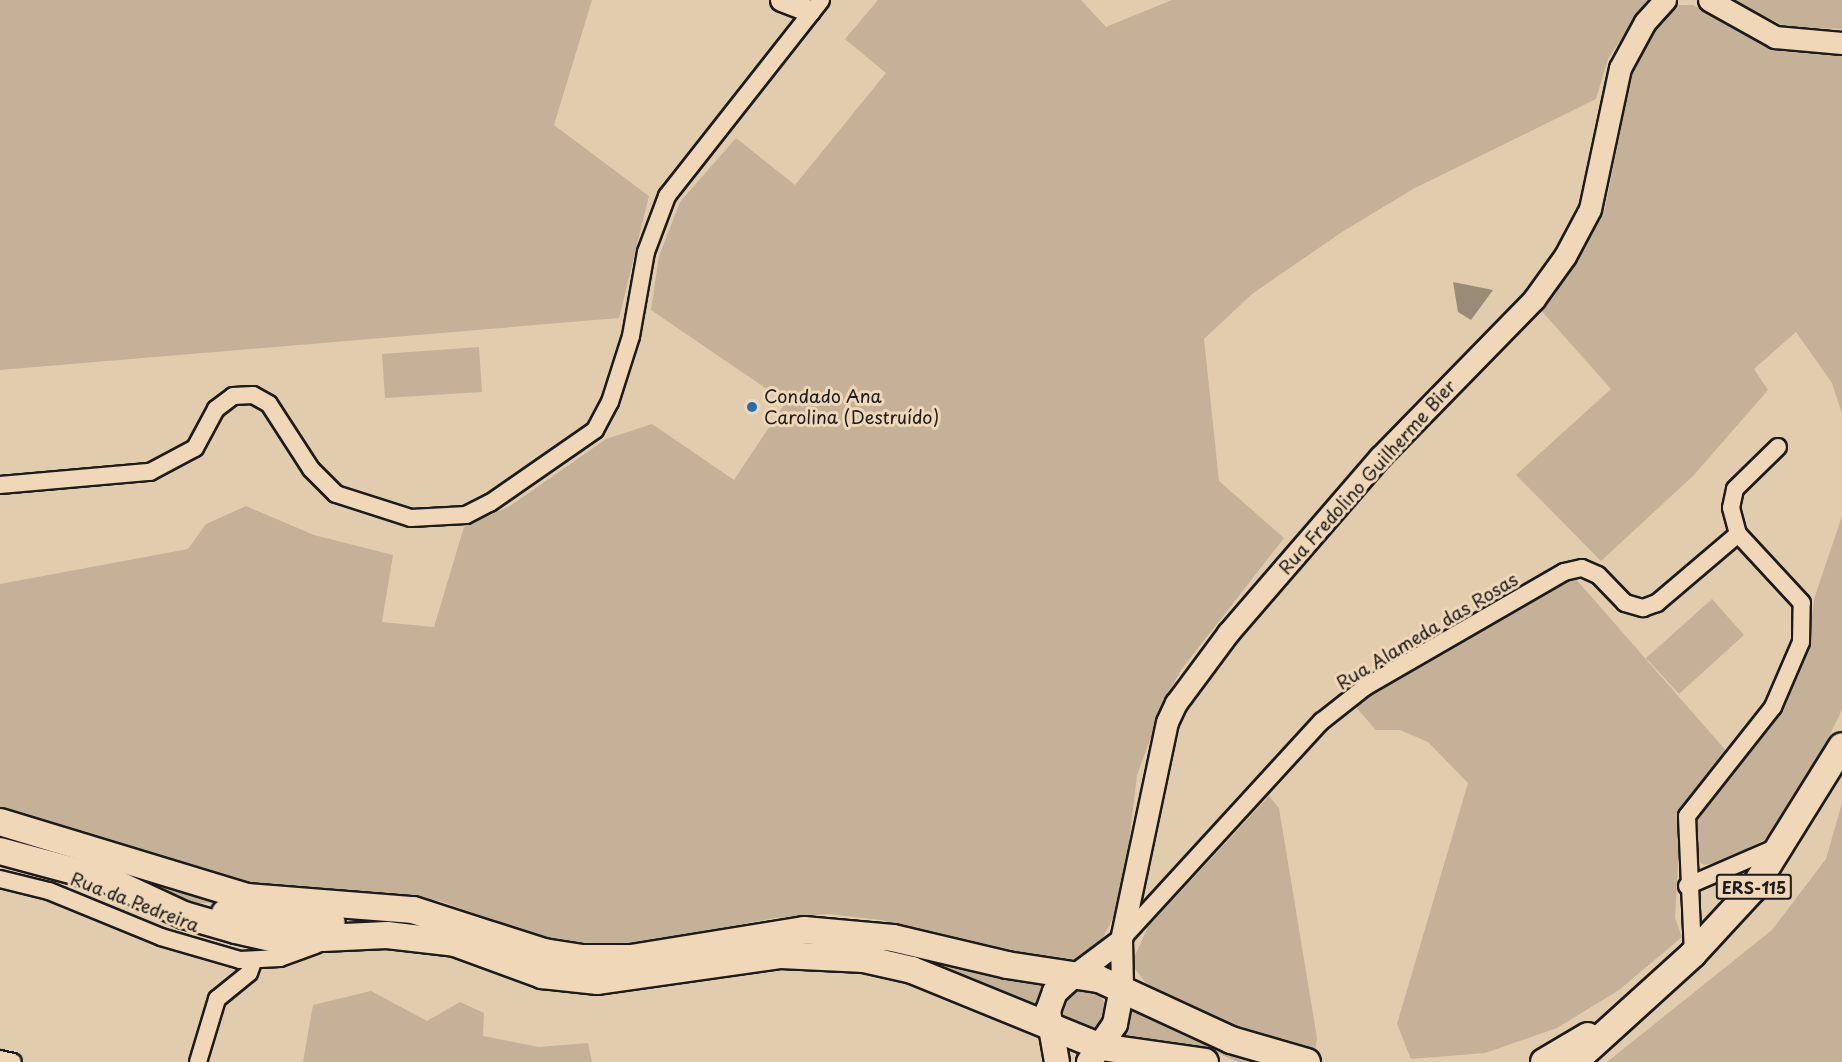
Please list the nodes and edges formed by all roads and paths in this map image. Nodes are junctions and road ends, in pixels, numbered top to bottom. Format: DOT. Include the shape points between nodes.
graph roads {
  1 [pos="781,0"];
  2 [pos="1665,0"];
  3 [pos="1709,0"];
  4 [pos="815,5"];
  5 [pos="1842,44"];
  6 [pos="1778,447"];
  7 [pos="0,485"];
  8 [pos="1738,534"];
  9 [pos="1842,746"];
  10 [pos="0,822"];
  11 [pos="1785,843"];
  12 [pos="0,851"];
  13 [pos="0,879"];
  14 [pos="1687,886"];
  15 [pos="368,908"];
  16 [pos="183,915"];
  17 [pos="161,936"];
  18 [pos="1120,940"];
  19 [pos="325,941"];
  20 [pos="1693,954"];
  21 [pos="253,962"];
  22 [pos="1073,976"];
  23 [pos="1122,987"];
  24 [pos="1618,1016"];
  25 [pos="1052,1029"];
  26 [pos="1095,1055"];
  27 [pos="0,1059"];
  28 [pos="1543,1061"];
  29 [pos="13,1062"];
  30 [pos="198,1062"];
  31 [pos="1058,1062"];
  32 [pos="1205,1062"];
  33 [pos="1307,1062"];
  34 [pos="1574,1062"];
  1 -- 4 [label="street"];
  2 -- 18 [label="street, Rua Fredolino Guilherme Bier" via="1645,22 1620,68 1590,209 1565,256 1534,299 1380,457 1228,633 1176,703 1167,723"];
  3 -- 5 [label="street" via="1775,37"];
  4 -- 7 [label="street" via="667,196 646,252 631,336 610,402 595,430 490,503 466,515 436,520 353,502 311,470 269,404 253,394 233,396 216,409 195,448 150,472"];
  6 -- 8 [label="street" via="1730,497"];
  8 -- 14 [label="street" via="1802,603 1801,642 1773,706 1686,816"];
  8 -- 18 [label="street, Rua Alameda das Rosas" via="1657,603 1643,608 1625,603 1598,575 1582,568 1564,572 1365,687 1322,721"];
  9 -- 11 [label="main road, ERS-115"];
  10 -- 15 [label="main road" via="247,897"];
  11 -- 14 [label="street"];
  11 -- 20 [label="main road, ERS-115" via="1753,889"];
  12 -- 16 [label="main road" via="111,881"];
  13 -- 17 [label="street, Rua da Pedreira" via="49,891"];
  14 -- 20 [label="street"];
  15 -- 16 [label="main road" via="341,921 309,924 205,910"];
  15 -- 22 [label="main road" via="413,910 544,952 583,958 631,958 804,930 893,938"];
  16 -- 17 [label="street"];
  16 -- 19 [label="main road" via="280,940"];
  17 -- 21 [label="street, Rua da Pedreira"];
  18 -- 22 [label="street"];
  18 -- 23 [label="street, Rua Fredolino Guilherme Bier"];
  19 -- 21 [label="street"];
  19 -- 25 [label="main road" via="387,935 455,943 542,975 598,981 781,956 864,958 912,970"];
  20 -- 24 [label="main road, ERS-115"];
  21 -- 30 [label="street" via="249,973 217,999"];
  22 -- 23 [label="main road"];
  22 -- 25 [label="main road" via="1055,992 1048,1011"];
  23 -- 26 [label="main road, Rua Fredolino Guilherme Bier" via="1115,1024"];
  23 -- 33 [label="main road" via="1231,1040"];
  24 -- 28 [label="main road, ERS-115"];
  24 -- 34 [label="main road, ERS-115"];
  25 -- 26 [label="main road"];
  25 -- 31 [label="main road"];
  26 -- 32 [label="main road"];
  27 -- 29 [label="street"];
}
